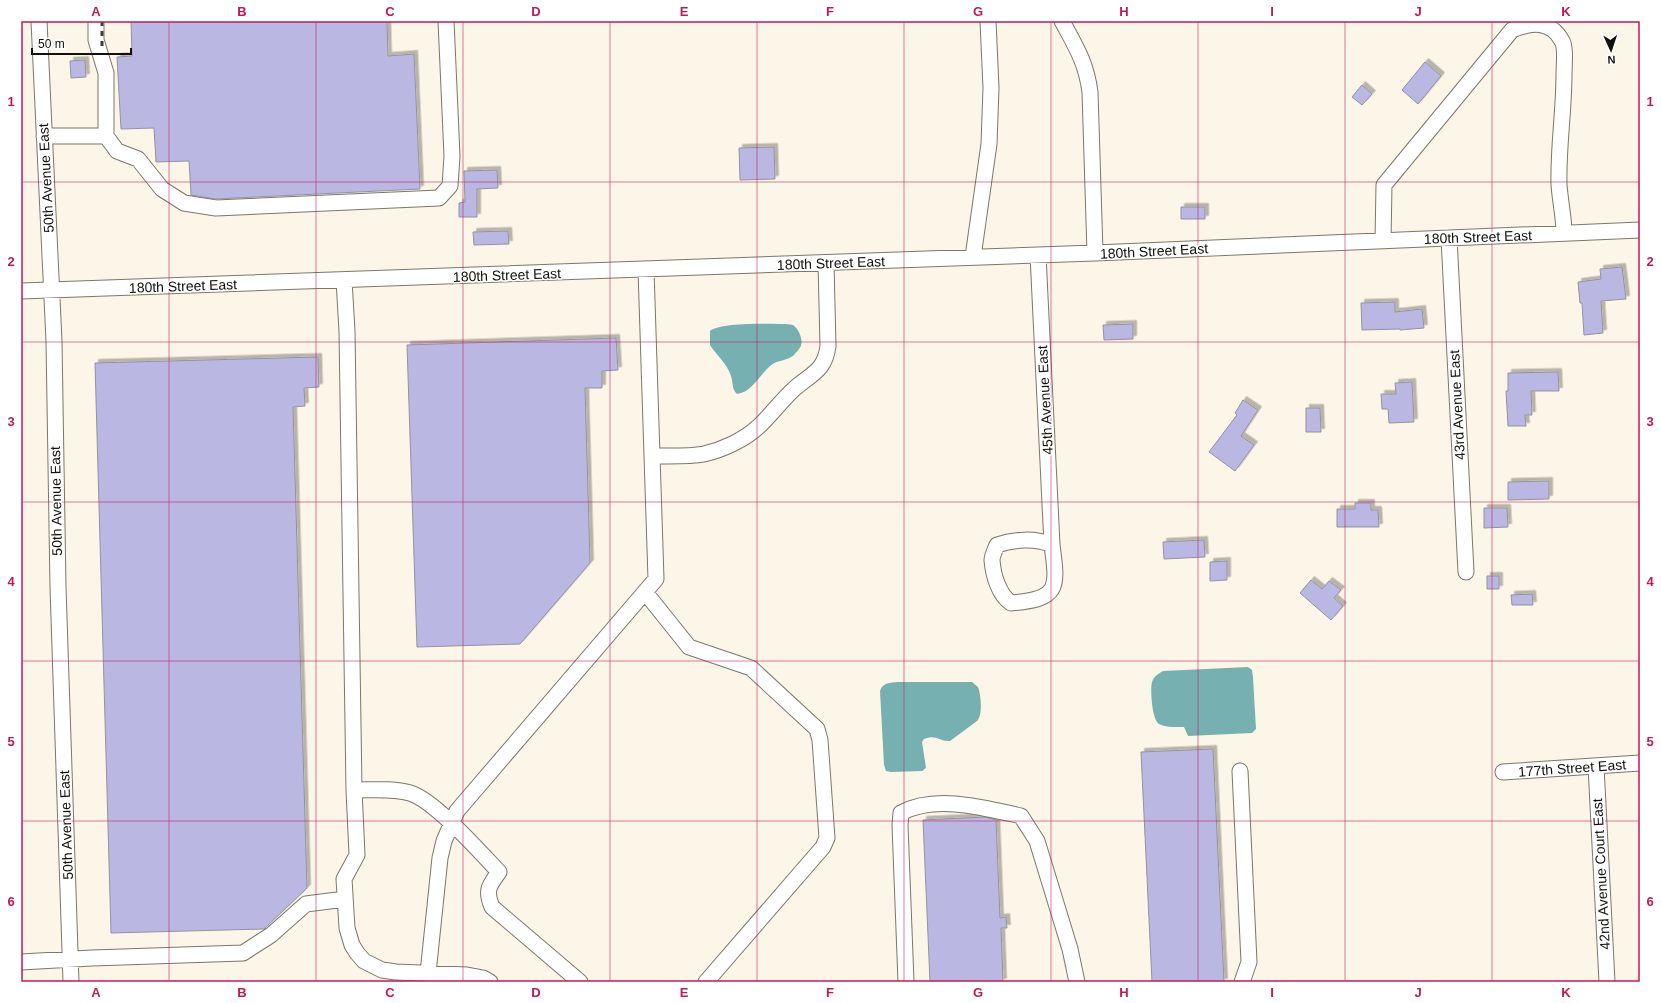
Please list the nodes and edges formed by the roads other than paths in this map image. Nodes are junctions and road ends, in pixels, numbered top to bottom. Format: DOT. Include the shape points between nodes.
graph roads {
  1 [pos="39,21"];
  2 [pos="96,21"];
  3 [pos="446,21"];
  4 [pos="988,21"];
  5 [pos="1062,21"];
  6 [pos="44,136"];
  7 [pos="106,136"];
  8 [pos="1640,230"];
  9 [pos="1564,233"];
  10 [pos="1449,238"];
  11 [pos="1383,241"];
  12 [pos="1095,253"];
  13 [pos="1038,255"];
  14 [pos="973,257"];
  15 [pos="826,263"];
  16 [pos="646,270"];
  17 [pos="344,280"];
  18 [pos="52,290"];
  19 [pos="21,291"];
  20 [pos="652,456"];
  21 [pos="1052,545"];
  22 [pos="1466,572"];
  23 [pos="644,592"];
  24 [pos="1640,763"];
  25 [pos="1596,766"];
  26 [pos="1240,771"];
  27 [pos="1503,772"];
  28 [pos="354,790"];
  29 [pos="451,823"];
  30 [pos="345,899"];
  31 [pos="70,958"];
  32 [pos="21,962"];
  33 [pos="428,973"];
  34 [pos="70,982"];
  35 [pos="490,982"];
  36 [pos="580,982"];
  37 [pos="706,982"];
  38 [pos="906,982"];
  39 [pos="1077,982"];
  40 [pos="1242,982"];
  41 [pos="1607,982"];
  1 -- 6 [label="street, 50th Avenue East"];
  2 -- 7 [label="street" via="96,40 106,73"];
  3 -- 7 [label="street" via="452,156 450,186 439,198 216,208 184,203 162,189 138,159 117,151"];
  4 -- 14 [label="street" via="991,88 989,144"];
  5 -- 12 [label="street" via="1081,56 1090,92"];
  6 -- 7 [label="street"];
  6 -- 18 [label="street, 50th Avenue East"];
  8 -- 9 [label="street, 180th Street East"];
  9 -- 10 [label="street, 180th Street East"];
  9 -- 11 [label="street" via="1559,185 1564,95 1563,42 1555,31 1544,25 1527,24 1512,30 1384,185"];
  10 -- 11 [label="street, 180th Street East"];
  10 -- 22 [label="street, 43rd Avenue East"];
  11 -- 12 [label="street, 180th Street East"];
  12 -- 13 [label="street, 180th Street East"];
  13 -- 14 [label="street, 180th Street East"];
  13 -- 21 [label="street, 45th Avenue East"];
  14 -- 15 [label="street, 180th Street East"];
  15 -- 16 [label="street, 180th Street East"];
  15 -- 20 [label="street" via="828,346 827,356 820,369 793,390 768,417 744,437 703,454"];
  16 -- 17 [label="street, 180th Street East"];
  16 -- 20 [label="street"];
  17 -- 18 [label="street, 180th Street East"];
  17 -- 28 [label="street"];
  18 -- 19 [label="street, 180th Street East"];
  18 -- 31 [label="street, 50th Avenue East" via="58,587"];
  20 -- 23 [label="street" via="656,579"];
  21 -- 21 [label="street" via="1056,574 1054,586 1038,599 1011,603 1007,600 1000,591 992,559 997,545 1026,540"];
  23 -- 29 [label="street" via="464,802"];
  23 -- 37 [label="street" via="689,647 751,668 817,728 819,734 827,838 823,847"];
  24 -- 25 [label="street, 177th Street East"];
  25 -- 27 [label="street, 177th Street East"];
  25 -- 41 [label="street, 42nd Avenue Court East"];
  26 -- 40 [label="street" via="1249,962"];
  28 -- 29 [label="street" via="412,793 421,797"];
  28 -- 30 [label="street" via="357,855 344,879"];
  29 -- 33 [label="street" via="440,858"];
  29 -- 36 [label="street" via="499,872 488,888 492,907"];
  30 -- 31 [label="street" via="306,904 271,935 243,953"];
  30 -- 33 [label="street" via="349,936 364,961 382,970"];
  31 -- 32 [label="street"];
  31 -- 34 [label="street, 50th Avenue East"];
  33 -- 35 [label="street" via="467,975"];
  38 -- 39 [label="street" via="900,825 902,813 912,807 941,803 987,808 1021,816 1038,841 1070,949"];
}
